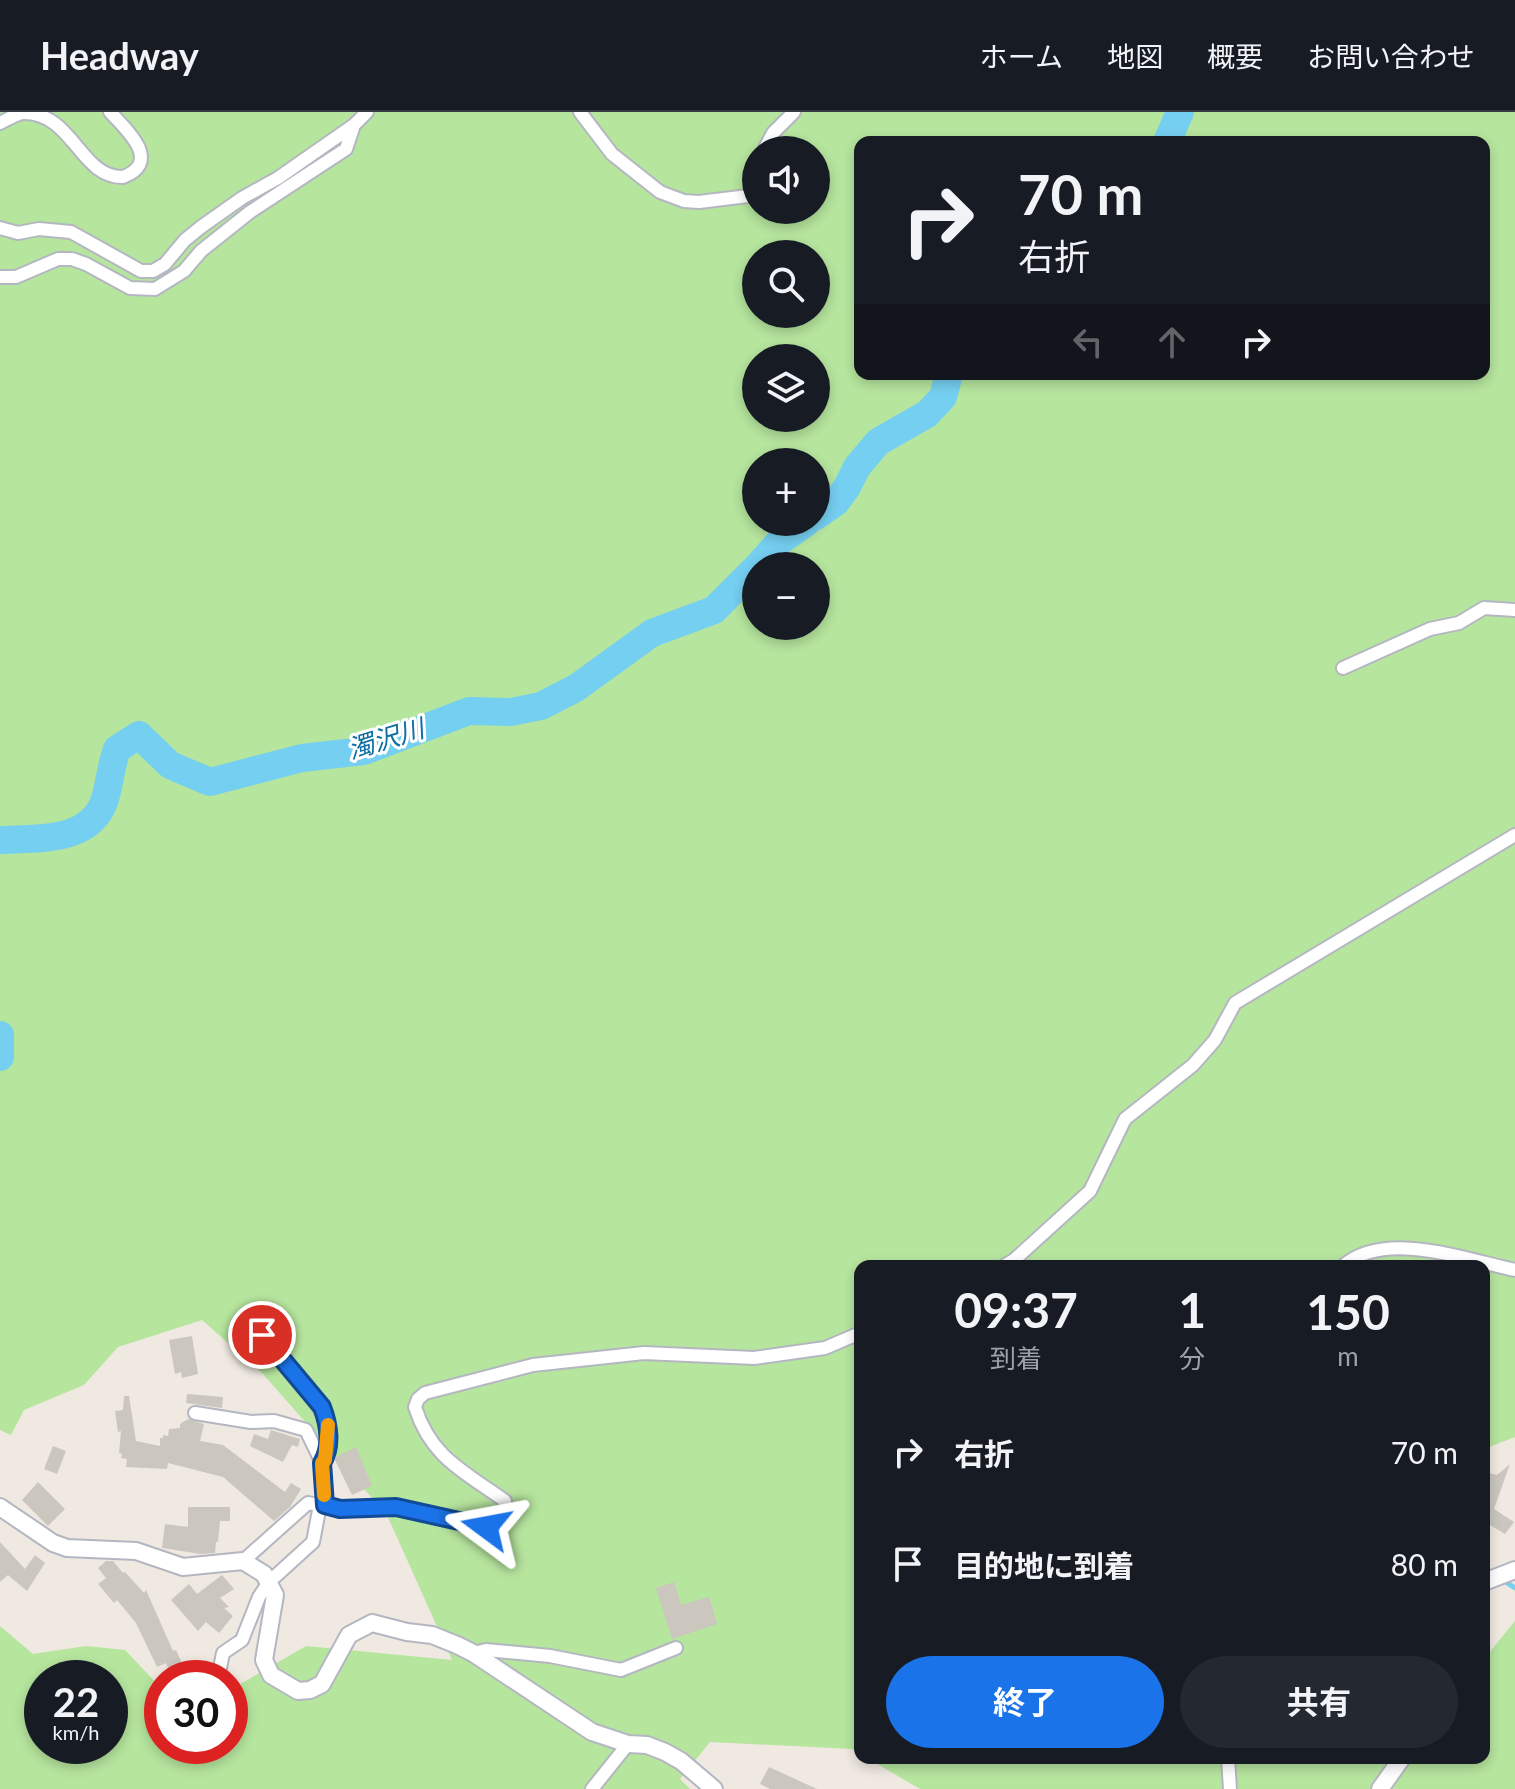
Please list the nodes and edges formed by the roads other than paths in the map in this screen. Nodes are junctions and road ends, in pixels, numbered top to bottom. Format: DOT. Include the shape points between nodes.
graph roads {
  1 [pos="24,112"];
  2 [pos="110,112"];
  3 [pos="367,112"];
  4 [pos="580,112"];
  5 [pos="794,112"];
  6 [pos="0,123"];
  7 [pos="354,125"];
  8 [pos="771,136"];
  9 [pos="742,197"];
  10 [pos="0,228"];
  11 [pos="0,277"];
  12 [pos="1515,610"];
  13 [pos="1343,668"];
  14 [pos="1515,835"];
  15 [pos="1014,1260"];
  16 [pos="1352,1260"];
  17 [pos="1471,1260"];
  18 [pos="1490,1264"];
  19 [pos="1515,1270"];
  20 [pos="262,1335"];
  21 [pos="854,1336"];
  22 [pos="195,1413"];
  23 [pos="322,1463"];
  24 [pos="323,1505"];
  25 [pos="0,1507"];
  26 [pos="243,1561"];
  27 [pos="1515,1570"];
  28 [pos="1490,1580"];
  29 [pos="269,1582"];
  30 [pos="676,1648"];
  31 [pos="473,1653"];
  32 [pos="222,1660"];
  33 [pos="628,1744"];
  34 [pos="1228,1764"];
  35 [pos="1398,1764"];
  36 [pos="592,1789"];
  37 [pos="714,1789"];
  38 [pos="1230,1789"];
  39 [pos="1380,1789"];
  1 -- 2 [label="street" via="53,117 96,164 113,177 123,177 134,170 141,149"];
  1 -- 6 [label="street"];
  3 -- 7 [label="street"];
  4 -- 9 [label="street" via="612,154 660,192 699,202"];
  5 -- 8 [label="street"];
  7 -- 10 [label="street" via="201,227 153,271 141,271 71,232"];
  7 -- 11 [label="street" via="346,149 250,212 184,271 155,289 130,288 72,259"];
  12 -- 13 [label="street" via="1484,608 1459,623 1430,629"];
  14 -- 15 [label="street" via="1235,1003 1215,1040 1193,1065 1125,1119 1090,1191"];
  16 -- 17 [label="street" via="1391,1248"];
  18 -- 19 [label="street"];
  20 -- 23 [label="street" via="322,1407 329,1431"];
  21 -- 24 [label="street" via="825,1348 754,1358 644,1353 533,1365 425,1393 415,1407 426,1433 459,1471 505,1501 501,1521 486,1527 396,1507"];
  22 -- 23 [label="street" via="274,1421 306,1430"];
  23 -- 24 [label="street"];
  24 -- 26 [label="street" via="308,1503"];
  24 -- 29 [label="street" via="313,1542"];
  25 -- 26 [label="street" via="67,1548 136,1551 183,1567"];
  26 -- 29 [label="street"];
  27 -- 28 [label="street"];
  29 -- 31 [label="street" via="275,1595 264,1660 271,1675 298,1691 322,1684 349,1635 372,1623 432,1635"];
  29 -- 32 [label="street" via="242,1640 223,1653"];
  30 -- 31 [label="street" via="621,1670 550,1656"];
  31 -- 33 [label="street" via="592,1732"];
  33 -- 36 [label="street"];
  33 -- 37 [label="street" via="665,1752"];
  34 -- 38 [label="street"];
  35 -- 39 [label="street"];
}
